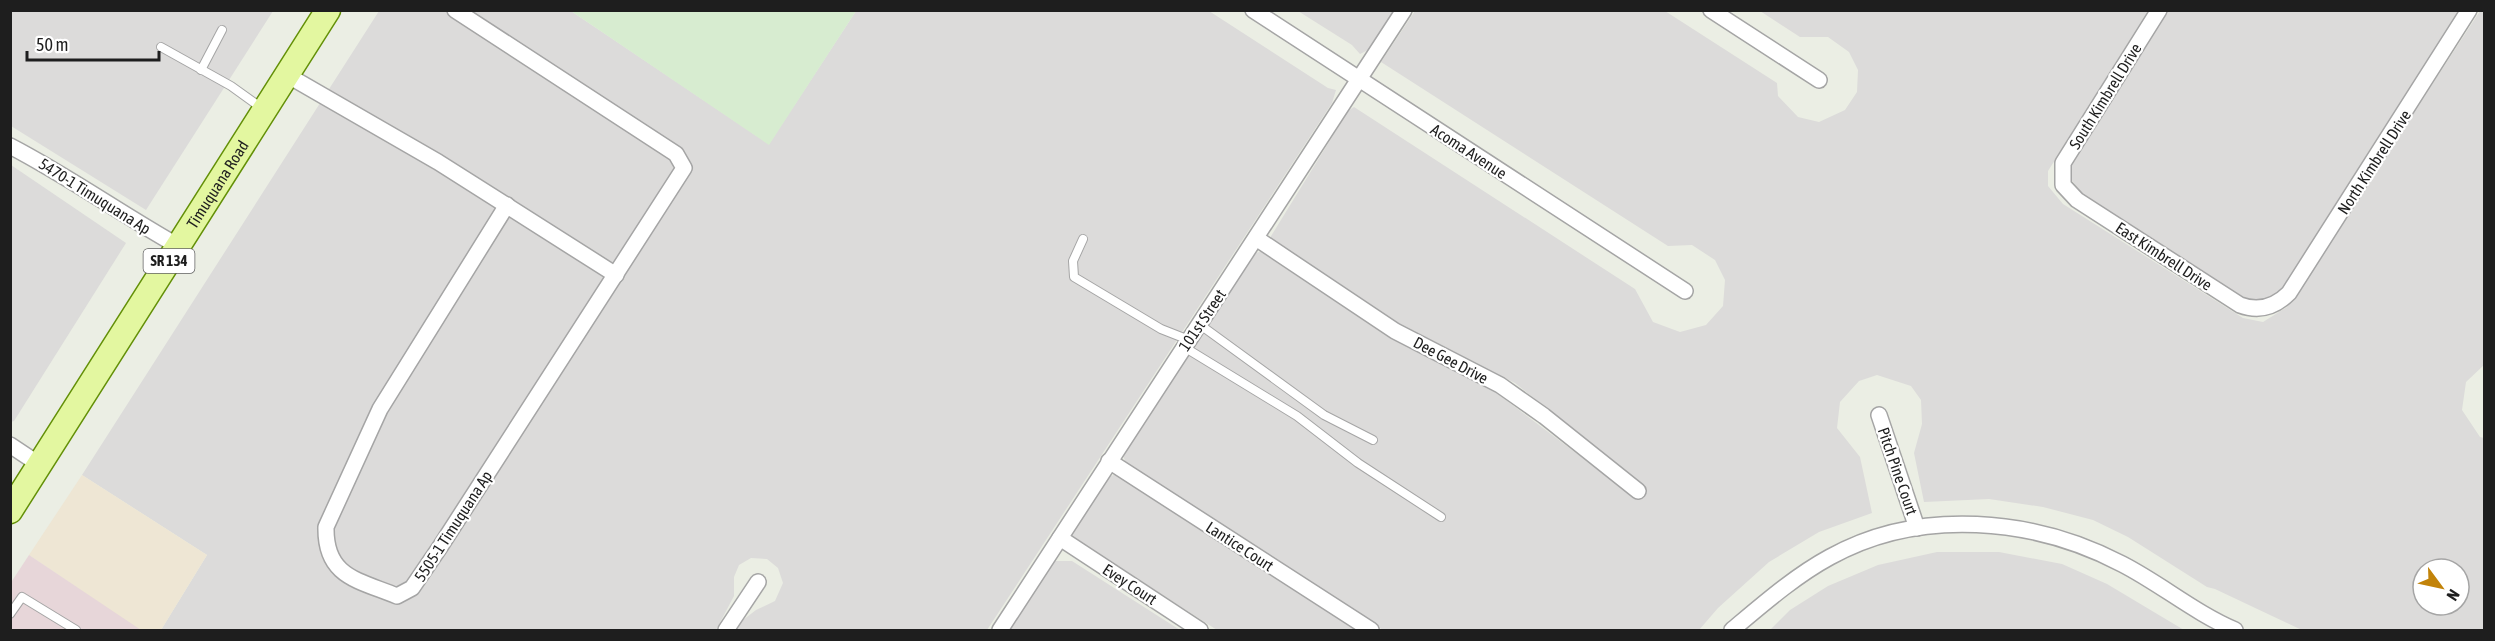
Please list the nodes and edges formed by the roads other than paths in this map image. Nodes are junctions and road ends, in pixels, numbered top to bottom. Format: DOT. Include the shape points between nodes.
graph roads {
  1 [pos="328,10"];
  2 [pos="455,10"];
  3 [pos="1252,10"];
  4 [pos="1404,10"];
  5 [pos="1711,10"];
  6 [pos="2159,10"];
  7 [pos="2469,10"];
  8 [pos="222,30"];
  9 [pos="161,47"];
  10 [pos="201,70"];
  11 [pos="287,75"];
  12 [pos="1359,79"];
  13 [pos="1819,80"];
  14 [pos="265,110"];
  15 [pos="10,146"];
  16 [pos="2063,185"];
  17 [pos="507,205"];
  18 [pos="1083,238"];
  19 [pos="1256,238"];
  20 [pos="178,246"];
  21 [pos="616,275"];
  22 [pos="1685,291"];
  23 [pos="2272,307"];
  24 [pos="1199,324"];
  25 [pos="1187,344"];
  26 [pos="1879,415"];
  27 [pos="1373,440"];
  28 [pos="10,445"];
  29 [pos="1109,461"];
  30 [pos="40,465"];
  31 [pos="1638,491"];
  32 [pos="10,511"];
  33 [pos="1441,517"];
  34 [pos="1917,528"];
  35 [pos="1060,538"];
  36 [pos="758,582"];
  37 [pos="10,614"];
  38 [pos="76,630"];
  39 [pos="726,630"];
  40 [pos="1000,630"];
  41 [pos="1200,630"];
  42 [pos="1371,630"];
  43 [pos="1732,630"];
  44 [pos="2232,630"];
  1 -- 11 [label="main road, Timuquana Road / SR 134"];
  2 -- 21 [label="street" via="681,160 684,168"];
  3 -- 12 [label="street, Acoma Avenue"];
  4 -- 12 [label="street, 101st Street"];
  5 -- 13 [label="street"];
  6 -- 16 [label="street, South Kimbrell Drive" via="2063,163"];
  7 -- 23 [label="street, North Kimbrell Drive" via="2289,293"];
  8 -- 10 [label="lane"];
  9 -- 10 [label="lane"];
  10 -- 14 [label="lane"];
  11 -- 14 [label="main road, Timuquana Road / SR 134"];
  11 -- 17 [label="street"];
  12 -- 19 [label="street, 101st Street"];
  12 -- 22 [label="street, Acoma Avenue"];
  14 -- 20 [label="main road, Timuquana Road / SR 134"];
  15 -- 20 [label="street, 5470-1 Timuquana Ap" via="59,171 111,208"];
  16 -- 23 [label="street, East Kimbrell Drive" via="2076,200 2240,305 2250,309"];
  17 -- 21 [label="street"];
  17 -- 21 [label="street, 5505-1 Timuquana Ap" via="380,409 326,527 326,547 339,570 397,597 412,588"];
  18 -- 25 [label="lane" via="1073,261 1074,277"];
  19 -- 24 [label="street, 101st Street"];
  19 -- 31 [label="street, Dee Gee Drive" via="1395,331 1500,386"];
  20 -- 30 [label="main road, Timuquana Road / SR 134"];
  24 -- 25 [label="street, 101st Street"];
  24 -- 27 [label="lane" via="1324,415"];
  25 -- 29 [label="street, 101st Street"];
  25 -- 33 [label="lane"];
  26 -- 34 [label="street, Pitch Pine Court"];
  28 -- 30 [label="street"];
  29 -- 35 [label="street, 101st Street"];
  29 -- 42 [label="street, Lantice Court"];
  30 -- 32 [label="main road, Timuquana Road / SR 134"];
  34 -- 43 [label="street" via="1868,539 1829,557"];
  34 -- 44 [label="street" via="1987,525 2055,536 2124,565"];
  35 -- 40 [label="street, 101st Street"];
  35 -- 41 [label="street, Evey Court"];
  36 -- 39 [label="street"];
  37 -- 38 [label="lane" via="22,597"];
}
